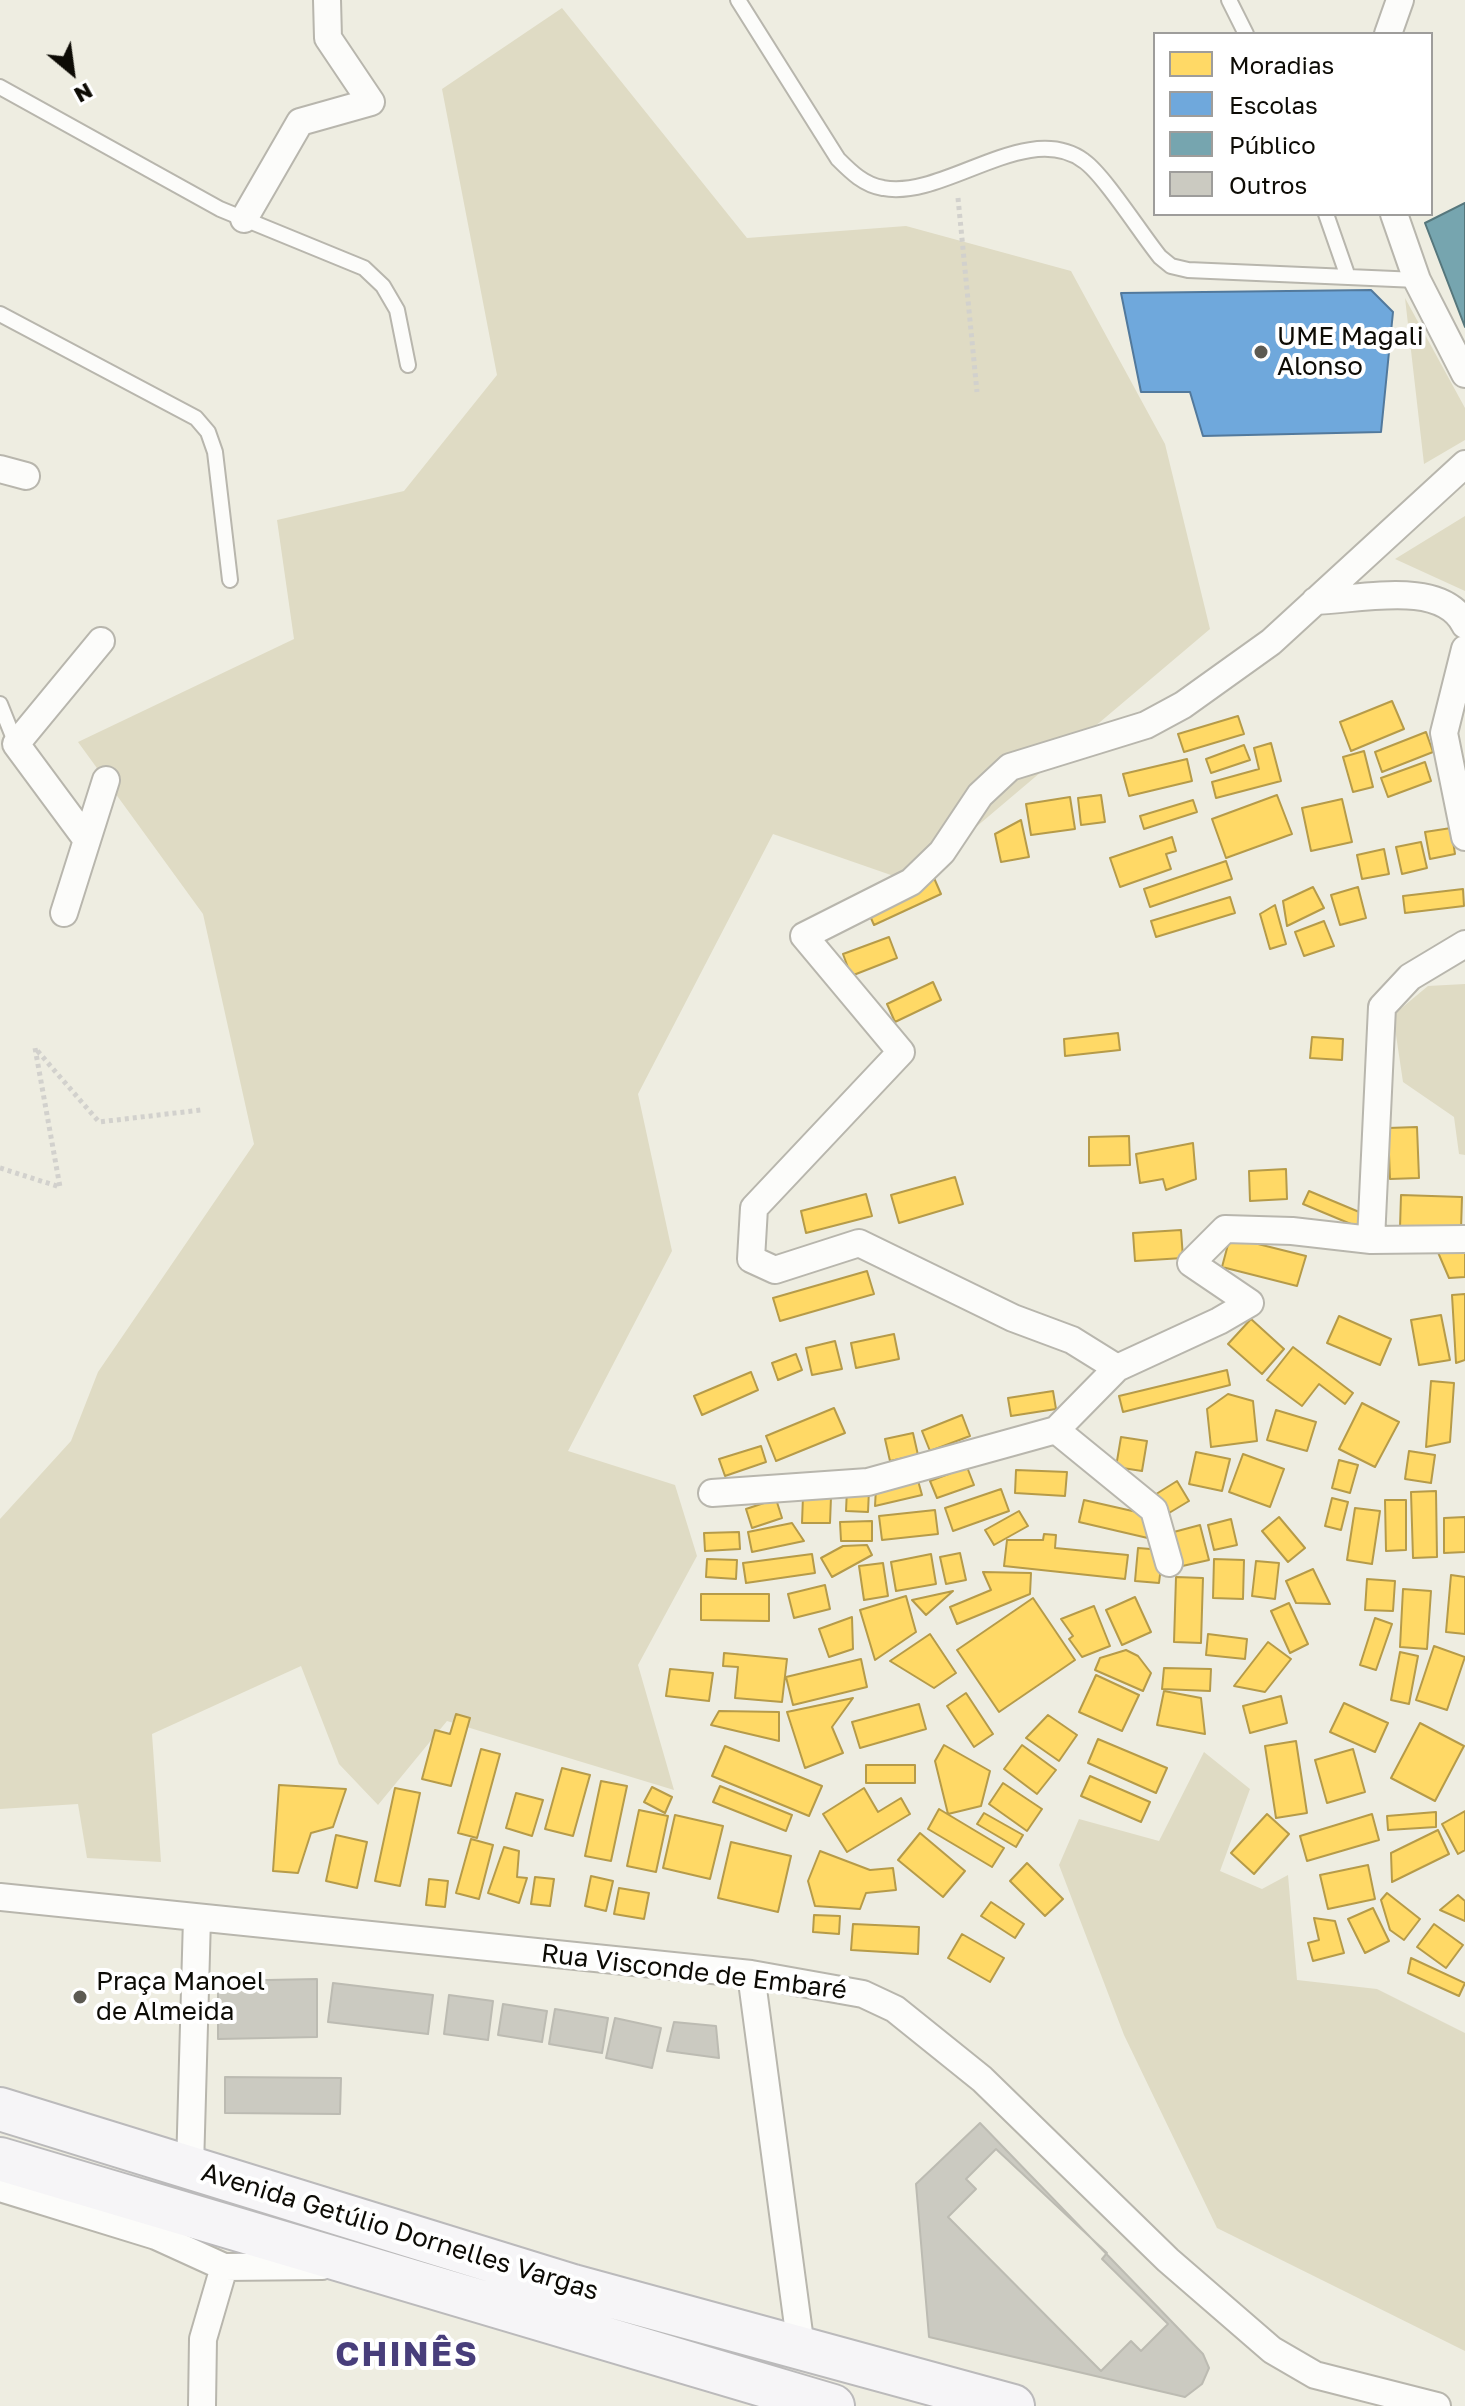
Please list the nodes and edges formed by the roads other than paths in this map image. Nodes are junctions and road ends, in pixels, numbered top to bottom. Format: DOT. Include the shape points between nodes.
graph roads {
  1 [pos="327,0"];
  2 [pos="738,0"];
  3 [pos="1229,0"];
  4 [pos="1400,0"];
  5 [pos="1245,32"];
  6 [pos="1389,32"];
  7 [pos="0,87"];
  8 [pos="1327,216"];
  9 [pos="1395,216"];
  10 [pos="244,219"];
  11 [pos="1348,277"];
  12 [pos="1417,280"];
  13 [pos="0,314"];
  14 [pos="408,365"];
  15 [pos="1465,374"];
  16 [pos="1465,464"];
  17 [pos="230,580"];
  18 [pos="1315,601"];
  19 [pos="1465,625"];
  20 [pos="101,641"];
  21 [pos="1465,649"];
  22 [pos="0,704"];
  23 [pos="16,744"];
  24 [pos="106,780"];
  25 [pos="1465,837"];
  26 [pos="87,840"];
  27 [pos="64,913"];
  28 [pos="1465,944"];
  29 [pos="1465,1239"];
  30 [pos="1371,1240"];
  31 [pos="1117,1368"];
  32 [pos="1056,1430"];
  33 [pos="712,1493"];
  34 [pos="1169,1563"];
  35 [pos="0,1897"];
  36 [pos="197,1918"];
  37 [pos="751,1974"];
  38 [pos="0,2109"];
  39 [pos="0,2159"];
  40 [pos="190,2167"];
  41 [pos="0,2188"];
  42 [pos="355,2265"];
  43 [pos="224,2267"];
  44 [pos="801,2348"];
  45 [pos="202,2406"];
  46 [pos="833,2406"];
  47 [pos="1013,2406"];
  48 [pos="1437,2406"];
  1 -- 10 [label="street" via="328,38 371,102 300,122"];
  2 -- 11 [label="lane" via="838,159 859,179 883,188 910,189 1020,152 1055,149 1084,161 1171,266"];
  3 -- 5 [label="lane"];
  4 -- 6 [label="street"];
  7 -- 10 [label="lane"];
  8 -- 11 [label="lane"];
  9 -- 12 [label="street"];
  10 -- 14 [label="lane" via="364,268 397,310"];
  11 -- 12 [label="lane"];
  12 -- 15 [label="street"];
  13 -- 17 [label="lane" via="196,418 215,452"];
  16 -- 18 [label="street"];
  18 -- 19 [label="street" via="1399,595 1433,599 1459,612"];
  18 -- 31 [label="street" via="1271,642 1183,705 1146,725 1010,767 980,795 942,852 911,882 804,936 901,1052 754,1208 751,1259 775,1270 859,1243 1013,1318 1072,1340"];
  20 -- 23 [label="street"];
  21 -- 25 [label="street" via="1444,733"];
  22 -- 23 [label="lane"];
  23 -- 26 [label="street"];
  24 -- 26 [label="street"];
  26 -- 27 [label="street"];
  28 -- 30 [label="street" via="1410,977 1382,1007"];
  29 -- 30 [label="street"];
  30 -- 31 [label="street" via="1225,1229 1191,1263 1250,1303"];
  31 -- 32 [label="street"];
  32 -- 33 [label="street" via="868,1482"];
  32 -- 34 [label="street" via="1154,1510"];
  35 -- 36 [label="street, Rua Visconde de Embaré"];
  36 -- 37 [label="street, Rua Visconde de Embaré"];
  36 -- 40 [label="street"];
  37 -- 44 [label="street"];
  37 -- 48 [label="street, Rua Visconde de Embaré" via="863,1994 895,2009 982,2079 1168,2260 1272,2350 1315,2375"];
  38 -- 40 [label="main road, Avenida Getúlio Dornelles Vargas"];
  39 -- 42 [label="main road"];
  40 -- 44 [label="main road, Avenida Getúlio Dornelles Vargas" via="573,2286"];
  41 -- 43 [label="street" via="156,2236"];
  42 -- 43 [label="street"];
  42 -- 46 [label="main road"];
  43 -- 45 [label="street" via="203,2339"];
  44 -- 47 [label="main road, Avenida Getúlio Dornelles Vargas"];
}
